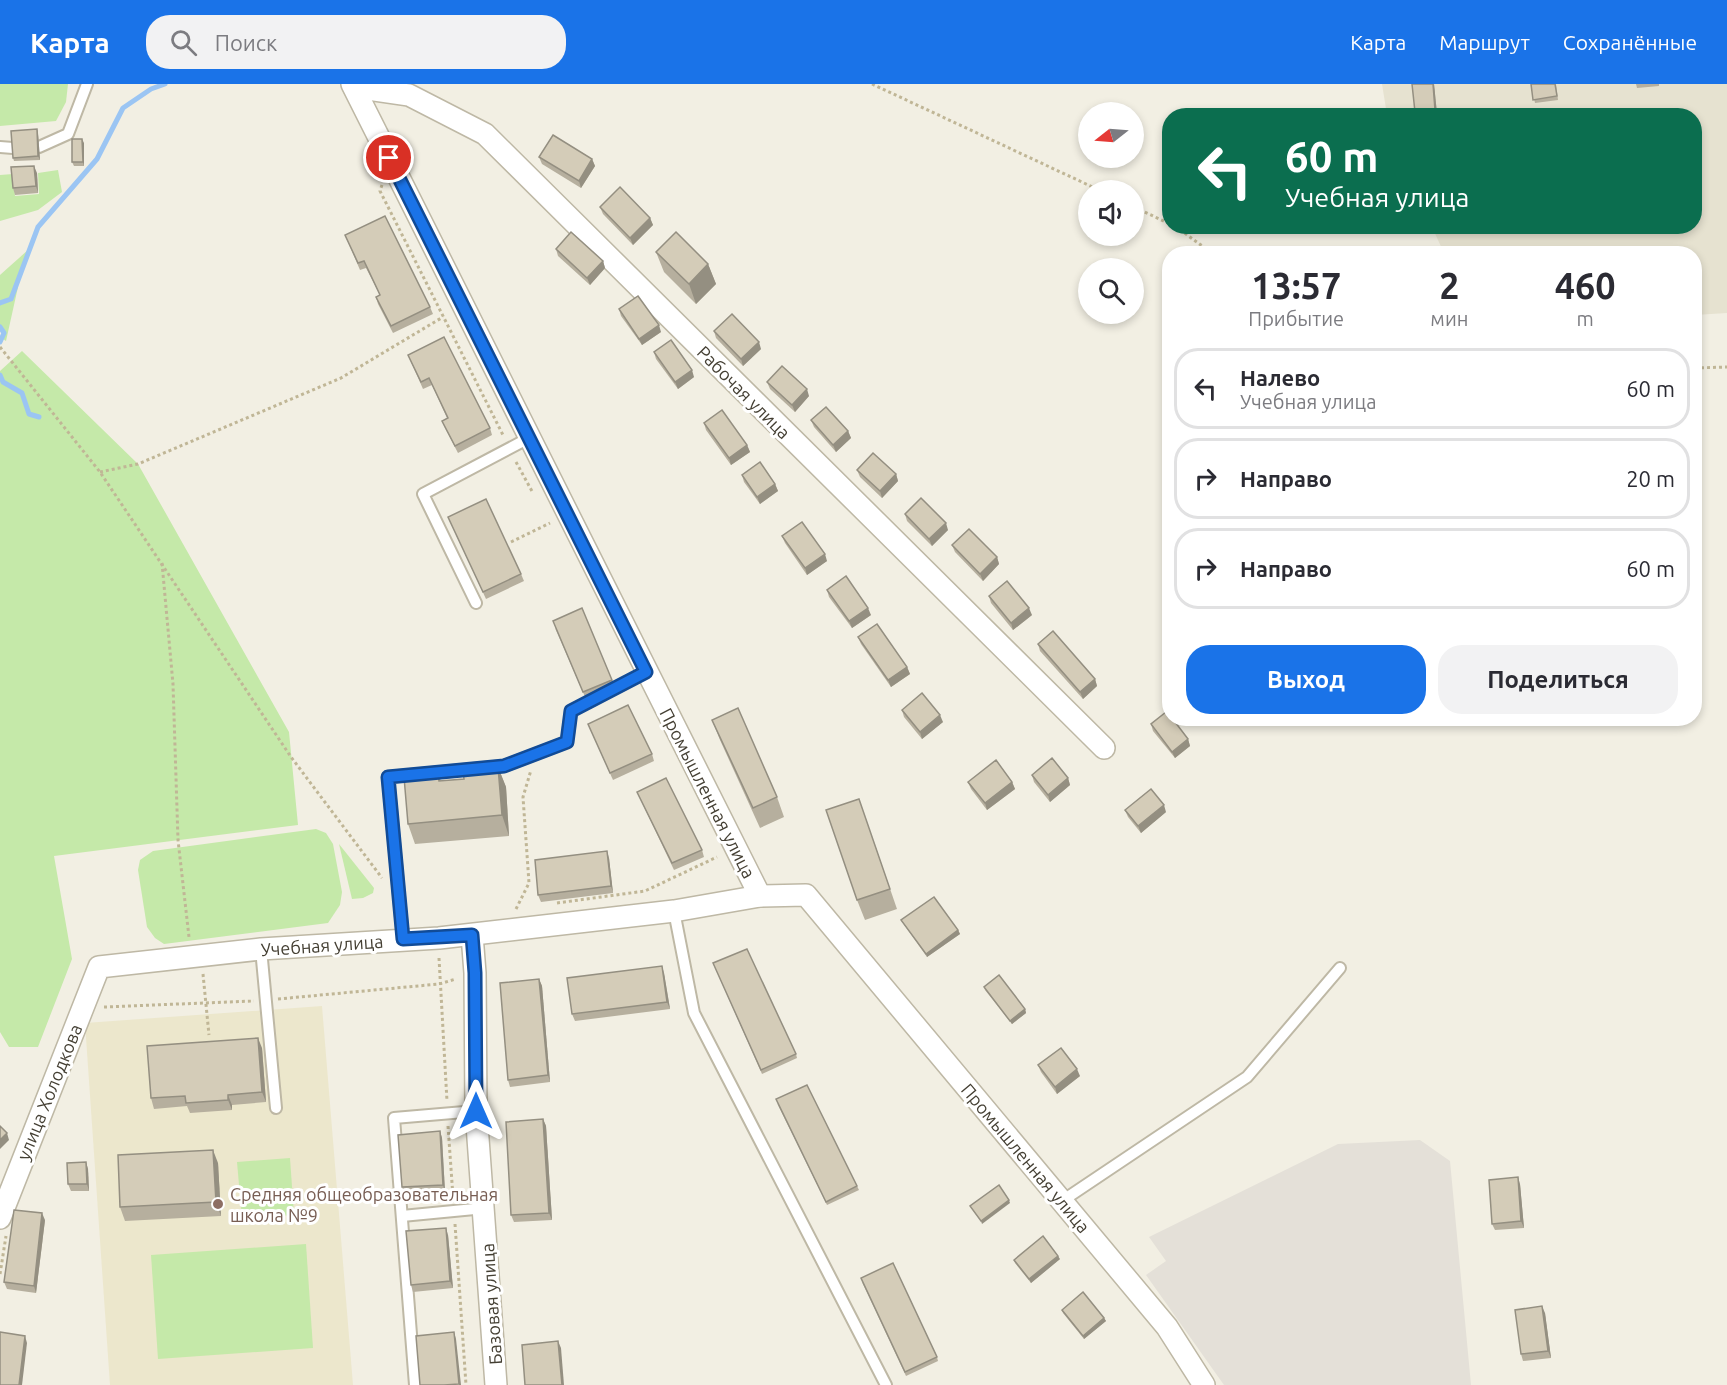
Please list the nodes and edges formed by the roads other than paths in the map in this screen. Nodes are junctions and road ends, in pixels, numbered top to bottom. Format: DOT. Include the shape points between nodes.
graph roads {
  1 [pos="87,84"];
  2 [pos="353,86"];
  3 [pos="0,147"];
  4 [pos="39,147"];
  5 [pos="13,148"];
  6 [pos="529,438"];
  7 [pos="476,603"];
  8 [pos="646,672"];
  9 [pos="1104,748"];
  10 [pos="760,896"];
  11 [pos="674,911"];
  12 [pos="472,935"];
  13 [pos="403,939"];
  14 [pos="261,949"];
  15 [pos="99,968"];
  16 [pos="1340,968"];
  17 [pos="276,1108"];
  18 [pos="476,1111"];
  19 [pos="1062,1201"];
  20 [pos="485,1208"];
  21 [pos="402,1216"];
  22 [pos="3,1224"];
  23 [pos="415,1385"];
  24 [pos="496,1385"];
  25 [pos="886,1385"];
  26 [pos="1204,1385"];
  1 -- 4 [label="lane" via="68,134"];
  2 -- 6 [label="street, Промышленная улица"];
  2 -- 9 [label="street, Рабочая улица" via="409,95 485,134"];
  3 -- 5 [label="lane"];
  6 -- 7 [label="lane" via="423,494"];
  6 -- 8 [label="street, Промышленная улица"];
  8 -- 10 [label="street, Промышленная улица"];
  8 -- 13 [label="lane" via="571,711 567,742 504,766 388,777"];
  10 -- 11 [label="street, Учебная улица"];
  10 -- 19 [label="street, Промышленная улица" via="806,895"];
  11 -- 12 [label="street, Учебная улица"];
  11 -- 25 [label="lane" via="694,1012"];
  12 -- 13 [label="street, Учебная улица"];
  12 -- 18 [label="street, Базовая улица"];
  13 -- 14 [label="street, Учебная улица"];
  14 -- 15 [label="street, Учебная улица"];
  14 -- 17 [label="lane"];
  15 -- 22 [label="street, улица Холодкова"];
  16 -- 19 [label="lane" via="1247,1077"];
  18 -- 20 [label="street, Базовая улица"];
  18 -- 21 [label="lane" via="394,1118"];
  19 -- 26 [label="street, Промышленная улица" via="1167,1327"];
  20 -- 21 [label="lane"];
  20 -- 24 [label="street, Базовая улица"];
  21 -- 23 [label="lane"];
}
